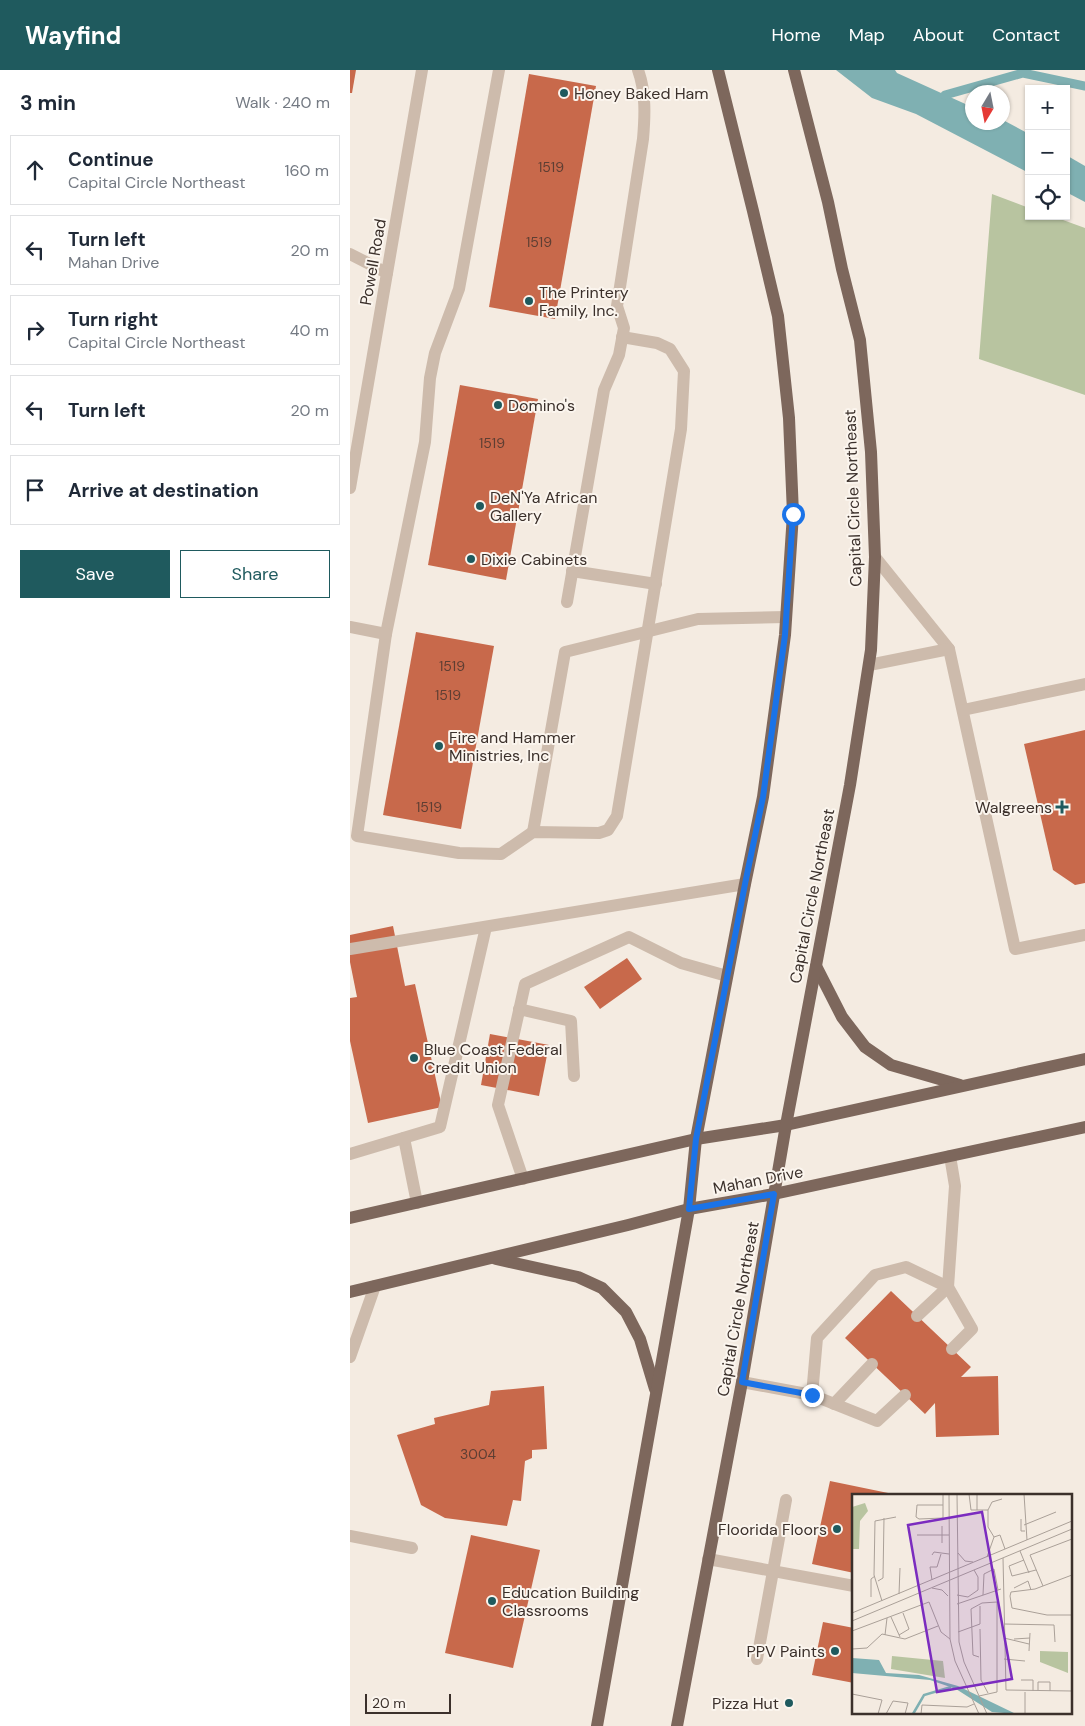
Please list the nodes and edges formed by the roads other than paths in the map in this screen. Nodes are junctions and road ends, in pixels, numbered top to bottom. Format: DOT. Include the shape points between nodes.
graph roads {
  1 [pos="422,70"];
  2 [pos="499,70"];
  3 [pos="638,70"];
  4 [pos="718,70"];
  5 [pos="794,70"];
  6 [pos="350,254"];
  7 [pos="387,273"];
  8 [pos="622,337"];
  9 [pos="351,481"];
  10 [pos="875,557"];
  11 [pos="572,571"];
  12 [pos="656,584"];
  13 [pos="567,602"];
  14 [pos="786,616"];
  15 [pos="350,627"];
  16 [pos="649,630"];
  17 [pos="386,634"];
  18 [pos="949,649"];
  19 [pos="869,664"];
  20 [pos="1085,684"];
  21 [pos="962,710"];
  22 [pos="533,832"];
  23 [pos="745,884"];
  24 [pos="486,927"];
  25 [pos="1085,935"];
  26 [pos="350,949"];
  27 [pos="816,966"];
  28 [pos="727,976"];
  29 [pos="519,1010"];
  30 [pos="1085,1059"];
  31 [pos="574,1076"];
  32 [pos="962,1086"];
  33 [pos="786,1124"];
  34 [pos="1085,1127"];
  35 [pos="404,1138"];
  36 [pos="696,1139"];
  37 [pos="350,1154"];
  38 [pos="950,1156"];
  39 [pos="523,1179"];
  40 [pos="774,1194"];
  41 [pos="417,1203"];
  42 [pos="689,1209"];
  43 [pos="350,1218"];
  44 [pos="491,1258"];
  45 [pos="375,1286"];
  46 [pos="948,1287"];
  47 [pos="350,1292"];
  48 [pos="917,1316"];
  49 [pos="952,1349"];
  50 [pos="350,1357"];
  51 [pos="872,1364"];
  52 [pos="742,1382"];
  53 [pos="657,1393"];
  54 [pos="812,1395"];
  55 [pos="904,1395"];
  56 [pos="834,1404"];
  57 [pos="786,1500"];
  58 [pos="350,1536"];
  59 [pos="412,1548"];
  60 [pos="708,1558"];
  61 [pos="773,1571"];
  62 [pos="852,1586"];
  63 [pos="757,1659"];
  64 [pos="597,1726"];
  65 [pos="676,1726"];
  1 -- 7 [label="street, Powell Road"];
  2 -- 17 [label="street" via="459,289 435,352 425,442"];
  3 -- 8 [label="street" via="646,112 617,306 624,328"];
  4 -- 14 [label="main road" via="778,316 789,418 793,514"];
  5 -- 10 [label="main road, Capital Circle Northeast" via="860,340 871,452"];
  6 -- 7 [label="street"];
  7 -- 9 [label="street, Powell Road"];
  8 -- 11 [label="street" via="619,355 604,390"];
  8 -- 12 [label="street" via="657,343 670,349 684,371 681,429"];
  10 -- 18 [label="street"];
  10 -- 19 [label="main road, Capital Circle Northeast"];
  11 -- 12 [label="street"];
  11 -- 13 [label="street"];
  12 -- 16 [label="street"];
  14 -- 16 [label="street" via="698,619"];
  14 -- 23 [label="main road" via="763,797"];
  15 -- 17 [label="street"];
  16 -- 22 [label="street" via="565,652"];
  16 -- 22 [label="street" via="617,816 608,830 599,832"];
  17 -- 22 [label="street" via="357,836 459,853 501,854"];
  18 -- 19 [label="street"];
  18 -- 21 [label="street"];
  19 -- 27 [label="main road, Capital Circle Northeast"];
  20 -- 21 [label="street"];
  21 -- 25 [label="street" via="1015,950"];
  23 -- 24 [label="street"];
  23 -- 28 [label="main road"];
  24 -- 26 [label="street"];
  24 -- 35 [label="street" via="440,1128"];
  27 -- 32 [label="main road" via="842,1018 866,1047 891,1065"];
  27 -- 33 [label="main road, Capital Circle Northeast"];
  28 -- 29 [label="street" via="681,962 629,937 525,984"];
  28 -- 36 [label="main road"];
  29 -- 31 [label="street" via="571,1021"];
  29 -- 39 [label="street" via="498,1105"];
  30 -- 32 [label="main road"];
  32 -- 33 [label="main road"];
  33 -- 36 [label="main road"];
  33 -- 40 [label="main road, Capital Circle Northeast"];
  34 -- 38 [label="main road, Mahan Drive"];
  35 -- 37 [label="street"];
  35 -- 41 [label="street"];
  36 -- 39 [label="main road"];
  36 -- 42 [label="main road"];
  38 -- 40 [label="main road, Mahan Drive"];
  38 -- 46 [label="street" via="955,1186"];
  39 -- 41 [label="main road"];
  40 -- 42 [label="main road, Mahan Drive"];
  40 -- 52 [label="main road, Capital Circle Northeast"];
  41 -- 43 [label="main road"];
  42 -- 44 [label="main road, Mahan Drive"];
  42 -- 53 [label="main road"];
  44 -- 45 [label="main road, Mahan Drive"];
  44 -- 53 [label="main road" via="578,1276 602,1288 626,1312 640,1339"];
  45 -- 47 [label="main road, Mahan Drive"];
  45 -- 50 [label="street"];
  46 -- 48 [label="street"];
  46 -- 49 [label="street" via="972,1328"];
  46 -- 54 [label="street" via="906,1267 875,1275 817,1338"];
  51 -- 56 [label="street"];
  52 -- 54 [label="street"];
  52 -- 60 [label="main road, Capital Circle Northeast"];
  53 -- 64 [label="main road"];
  54 -- 56 [label="street"];
  55 -- 56 [label="street" via="877,1421"];
  57 -- 61 [label="street"];
  58 -- 59 [label="street"];
  60 -- 61 [label="street"];
  60 -- 65 [label="main road, Capital Circle Northeast"];
  61 -- 62 [label="street"];
  61 -- 63 [label="street"];
}
